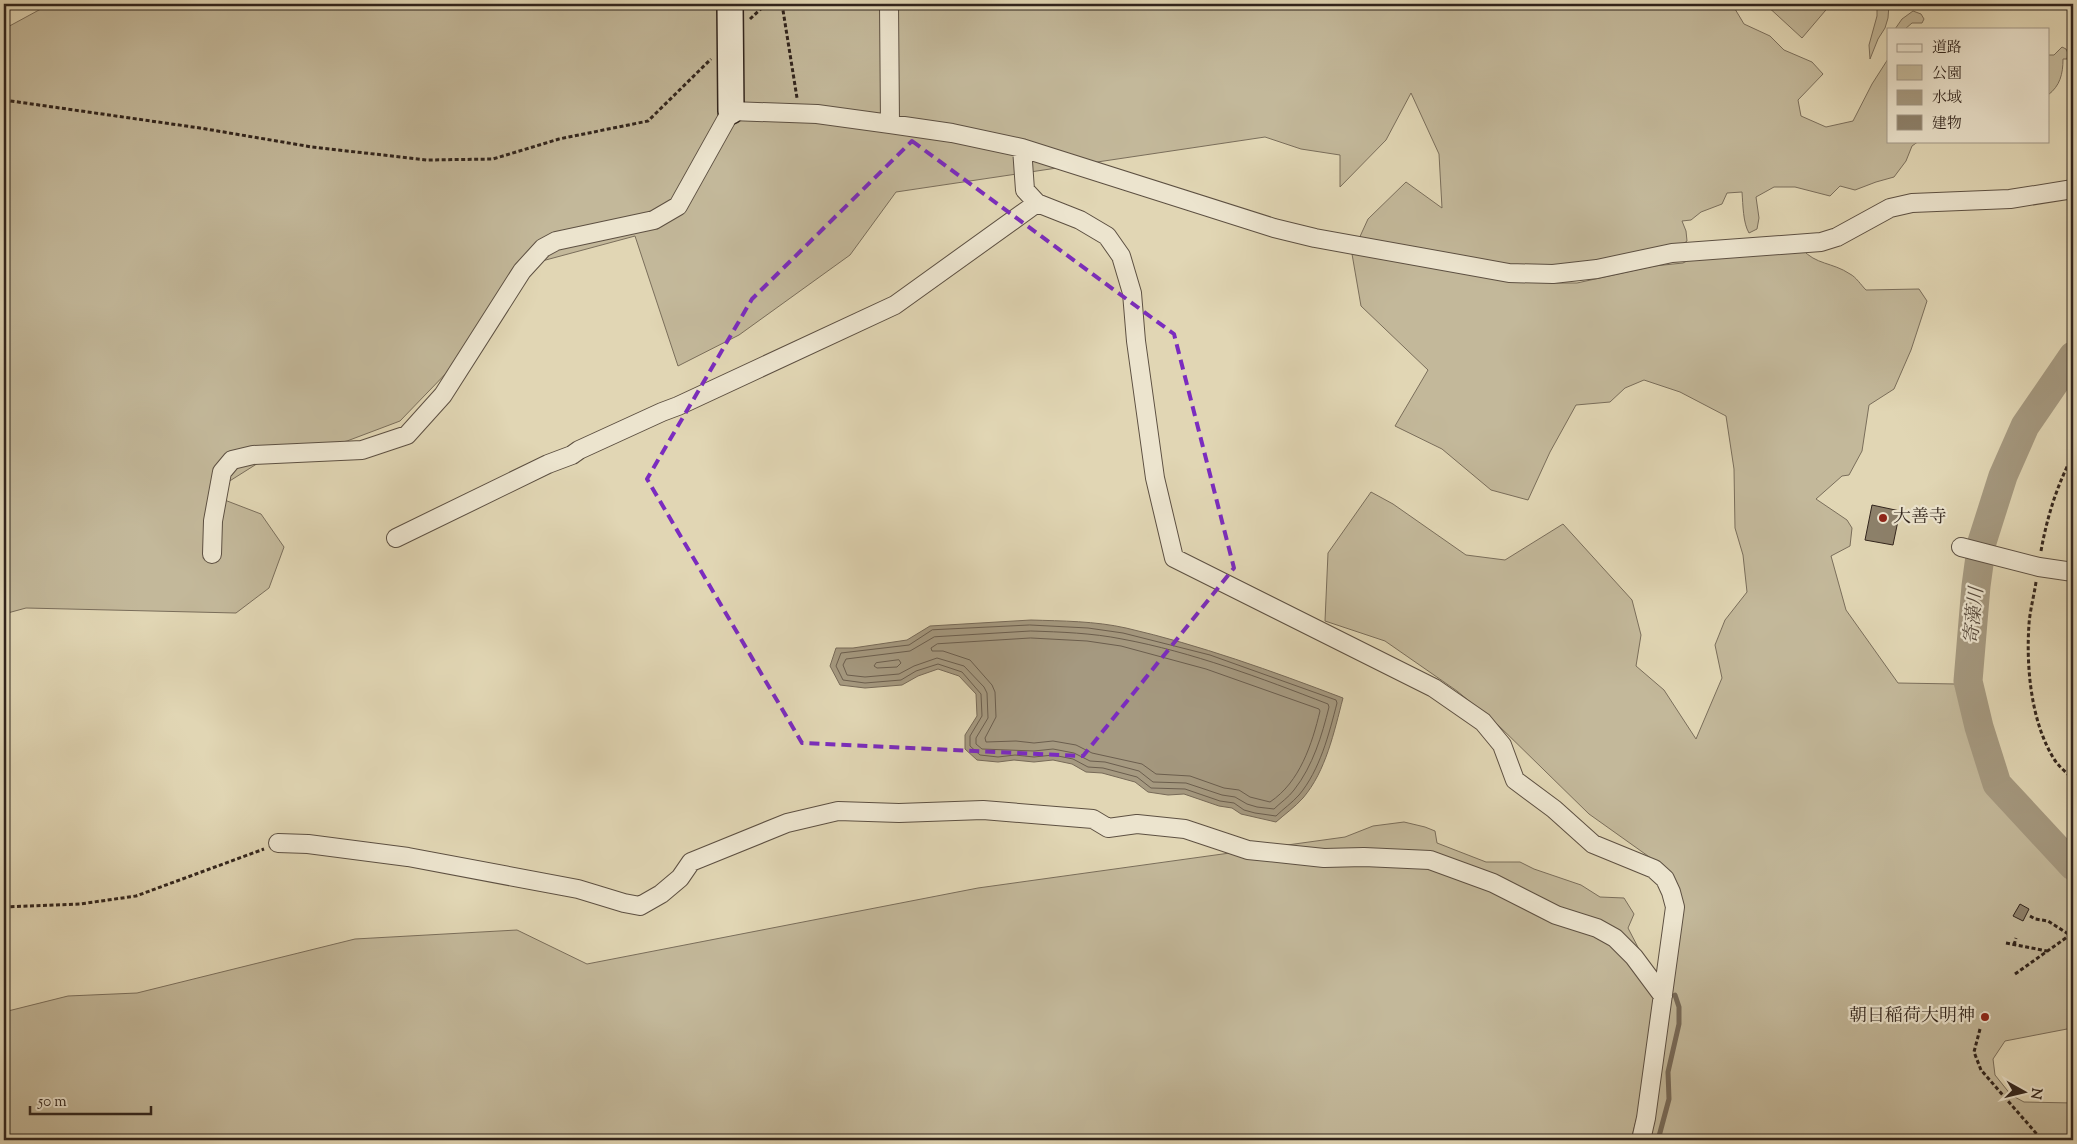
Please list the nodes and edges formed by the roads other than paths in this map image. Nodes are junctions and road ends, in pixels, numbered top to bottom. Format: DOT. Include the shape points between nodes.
graph roads {
  1 [pos="730,4"];
  2 [pos="889,4"];
  3 [pos="731,111"];
  4 [pos="890,124"];
  5 [pos="1022,148"];
  6 [pos="2073,189"];
  7 [pos="1037,203"];
  8 [pos="396,538"];
  9 [pos="1961,547"];
  10 [pos="212,554"];
  11 [pos="2073,572"];
  12 [pos="278,843"];
  13 [pos="1663,996"];
  14 [pos="1641,1140"];
  1 -- 3 [label="street"];
  2 -- 4 [label="street"];
  3 -- 4 [label="street" via="800,114"];
  3 -- 10 [label="street" via="678,206 654,220 556,241 543,248 522,271 443,395 407,435 362,450 253,455 232,460 222,472 213,521"];
  4 -- 5 [label="street"];
  5 -- 6 [label="street" via="1274,228 1509,273 1571,272 1672,253 1821,242 1837,237 1890,208 1912,203 2010,199"];
  5 -- 7 [label="street" via="1024,190"];
  7 -- 8 [label="street" via="895,305 572,456 548,464"];
  7 -- 13 [label="street" via="1080,220 1107,236 1121,256 1132,293 1155,478 1174,558 1434,688 1483,722 1502,745 1514,780 1554,809 1593,844 1660,874 1668,886 1674,907"];
  9 -- 11 [label="street" via="2039,567"];
  12 -- 13 [label="street" via="408,857 578,889 640,906 680,878 691,862 787,823 838,811 983,810 1093,820 1108,828 1137,824 1186,829 1248,850 1324,858 1430,860 1493,883 1615,938 1634,957"];
  13 -- 14 [label="street"];
}
